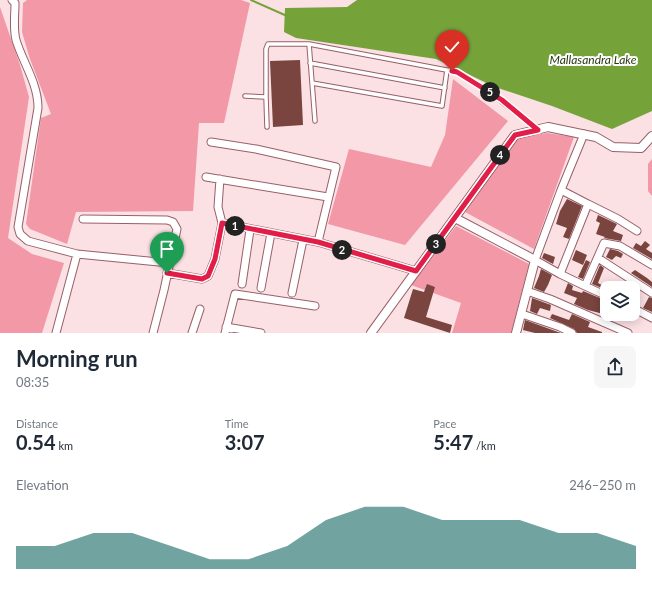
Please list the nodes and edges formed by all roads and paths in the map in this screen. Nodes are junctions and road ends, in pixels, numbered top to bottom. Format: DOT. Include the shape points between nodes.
graph roads {
  1 [pos="12,0"];
  2 [pos="309,44"];
  3 [pos="310,63"];
  4 [pos="448,70"];
  5 [pos="312,83"];
  6 [pos="445,88"];
  7 [pos="245,96"];
  8 [pos="266,98"];
  9 [pos="315,121"];
  10 [pos="267,127"];
  11 [pos="538,130"];
  12 [pos="584,134"];
  13 [pos="652,136"];
  14 [pos="211,142"];
  15 [pos="206,177"];
  16 [pos="220,180"];
  17 [pos="561,190"];
  18 [pos="328,197"];
  19 [pos="588,204"];
  20 [pos="455,218"];
  21 [pos="83,219"];
  22 [pos="222,223"];
  23 [pos="250,230"];
  24 [pos="637,231"];
  25 [pos="271,233"];
  26 [pos="303,240"];
  27 [pos="318,242"];
  28 [pos="77,254"];
  29 [pos="598,258"];
  30 [pos="535,260"];
  31 [pos="169,263"];
  32 [pos="652,265"];
  33 [pos="416,271"];
  34 [pos="167,273"];
  35 [pos="560,274"];
  36 [pos="242,284"];
  37 [pos="585,286"];
  38 [pos="261,288"];
  39 [pos="528,291"];
  40 [pos="292,293"];
  41 [pos="600,293"];
  42 [pos="652,293"];
  43 [pos="314,306"];
  44 [pos="200,309"];
  45 [pos="640,312"];
  46 [pos="522,314"];
  47 [pos="652,318"];
  48 [pos="226,330"];
  49 [pos="56,333"];
  50 [pos="153,333"];
  51 [pos="192,333"];
  52 [pos="261,333"];
  53 [pos="371,333"];
  54 [pos="516,333"];
  55 [pos="572,333"];
  56 [pos="628,333"];
  1 -- 28 [label="street" via="15,3 16,38 38,98 18,227 20,234 28,241"];
  2 -- 3 [label="lane"];
  2 -- 4 [label="lane"];
  2 -- 8 [label="lane" via="268,44"];
  3 -- 5 [label="lane"];
  3 -- 6 [label="lane"];
  4 -- 6 [label="lane"];
  4 -- 11 [label="lane" via="457,72 502,100"];
  5 -- 6 [label="lane" via="442,106"];
  5 -- 9 [label="lane"];
  7 -- 8 [label="lane"];
  8 -- 10 [label="lane"];
  11 -- 12 [label="street" via="548,127"];
  11 -- 20 [label="street" via="515,135"];
  12 -- 13 [label="street" via="596,137 613,147 641,148"];
  12 -- 17 [label="street"];
  14 -- 18 [label="street" via="336,167"];
  15 -- 16 [label="street"];
  16 -- 18 [label="street"];
  16 -- 22 [label="street" via="218,207"];
  17 -- 19 [label="street"];
  17 -- 30 [label="street"];
  18 -- 27 [label="street"];
  19 -- 24 [label="street"];
  19 -- 35 [label="street"];
  20 -- 30 [label="street"];
  20 -- 33 [label="street"];
  21 -- 31 [label="street" via="174,222 177,229"];
  22 -- 23 [label="street"];
  22 -- 34 [label="street" via="215,259 208,276 202,279"];
  23 -- 25 [label="street"];
  23 -- 36 [label="street"];
  25 -- 26 [label="street"];
  25 -- 38 [label="street"];
  26 -- 27 [label="street"];
  26 -- 40 [label="street"];
  27 -- 33 [label="street"];
  28 -- 31 [label="street"];
  28 -- 49 [label="street"];
  29 -- 32 [label="street" via="604,243 620,246"];
  29 -- 37 [label="street"];
  29 -- 42 [label="street"];
  30 -- 35 [label="street"];
  30 -- 39 [label="street"];
  31 -- 34 [label="street"];
  33 -- 53 [label="street"];
  34 -- 50 [label="street"];
  35 -- 37 [label="street"];
  37 -- 41 [label="street"];
  39 -- 46 [label="street"];
  39 -- 56 [label="street"];
  43 -- 48 [label="street" via="234,294"];
  44 -- 51 [label="street"];
  45 -- 47 [label="street"];
  46 -- 54 [label="street"];
  46 -- 55 [label="street"];
  48 -- 52 [label="street"];
}
